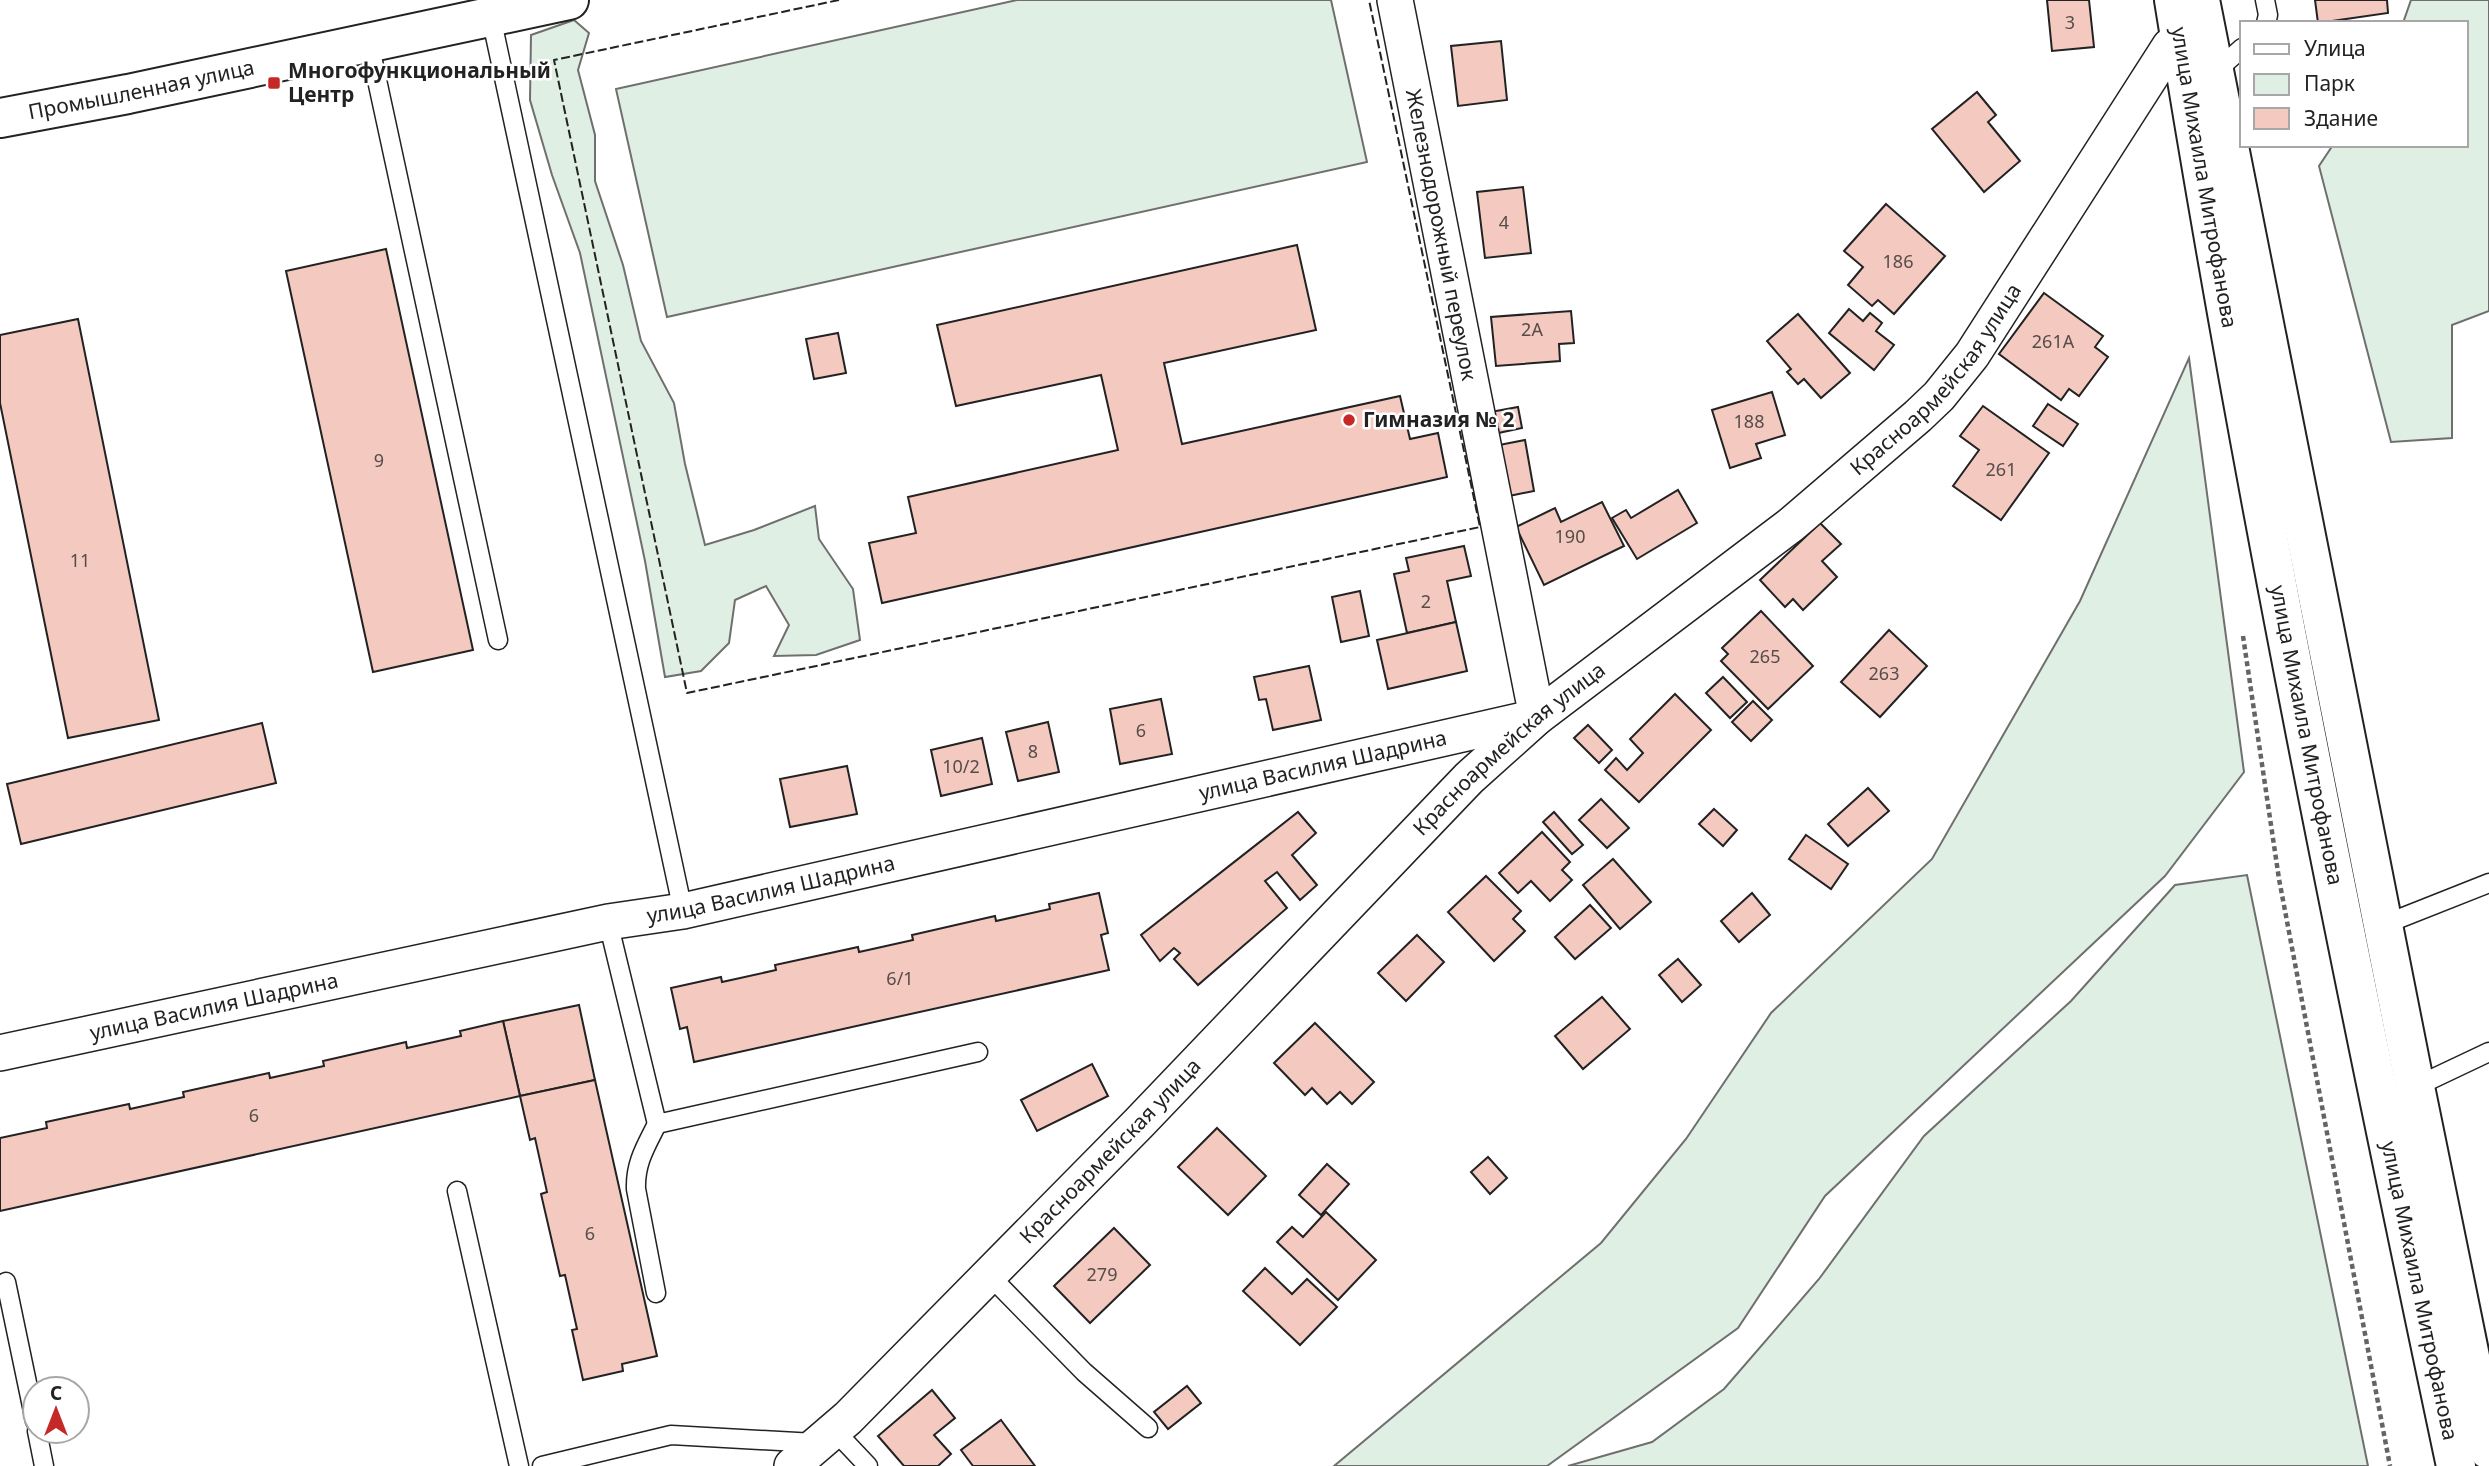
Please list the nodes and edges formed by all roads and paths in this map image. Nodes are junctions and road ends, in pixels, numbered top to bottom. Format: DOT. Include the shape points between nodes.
graph roads {
  1 [pos="569,0"];
  2 [pos="1395,0"];
  3 [pos="2174,0"];
  4 [pos="2266,0"];
  5 [pos="491,17"];
  6 [pos="2266,21"];
  7 [pos="2196,24"];
  8 [pos="369,43"];
  9 [pos="2240,50"];
  10 [pos="2214,72"];
  11 [pos="0,118"];
  12 [pos="2242,631"];
  13 [pos="498,640"];
  14 [pos="2341,710"];
  15 [pos="2301,712"];
  16 [pos="1537,717"];
  17 [pos="2489,883"];
  18 [pos="683,911"];
  19 [pos="608,922"];
  20 [pos="2383,925"];
  21 [pos="978,1052"];
  22 [pos="2489,1052"];
  23 [pos="0,1053"];
  24 [pos="2415,1087"];
  25 [pos="2378,1093"];
  26 [pos="657,1124"];
  27 [pos="457,1191"];
  28 [pos="989,1275"];
  29 [pos="6,1282"];
  30 [pos="656,1293"];
  31 [pos="25,1375"];
  32 [pos="1148,1428"];
  33 [pos="826,1437"];
  34 [pos="40,1445"];
  35 [pos="2489,1450"];
  36 [pos="44,1466"];
  37 [pos="519,1466"];
  38 [pos="542,1466"];
  39 [pos="792,1466"];
  40 [pos="868,1466"];
  41 [pos="2390,1466"];
  42 [pos="2456,1466"];
  1 -- 5 [label="main road, Промышленная улица"];
  2 -- 16 [label="street, Железнодорожный переулок"];
  3 -- 7 [label="main road, улица Михаила Митрофанова"];
  4 -- 6 [label="lane"];
  5 -- 8 [label="main road, Промышленная улица"];
  5 -- 18 [label="lane"];
  7 -- 10 [label="main road, улица Михаила Митрофанова"];
  7 -- 15 [label="main road, улица Михаила Митрофанова" via="2237,370"];
  7 -- 16 [label="street, Красноармейская улица" via="2170,46 1972,355 1939,396 1792,524"];
  8 -- 11 [label="main road, Промышленная улица"];
  8 -- 13 [label="lane"];
  9 -- 10 [label="lane"];
  10 -- 14 [label="main road, улица Михаила Митрофанова"];
  12 -- 41 [label="path" via="2279,879"];
  14 -- 15 [label="main road"];
  14 -- 20 [label="main road, улица Михаила Митрофанова"];
  15 -- 25 [label="main road, улица Михаила Митрофанова"];
  16 -- 18 [label="street, улица Василия Шадрина"];
  16 -- 28 [label="street, Красноармейская улица" via="1469,778"];
  17 -- 20 [label="lane"];
  18 -- 19 [label="street, улица Василия Шадрина"];
  19 -- 23 [label="street, улица Василия Шадрина"];
  19 -- 26 [label="lane"];
  20 -- 24 [label="main road, улица Михаила Митрофанова"];
  21 -- 26 [label="lane"];
  22 -- 24 [label="lane"];
  24 -- 25 [label="main road"];
  24 -- 35 [label="main road, улица Михаила Митрофанова"];
  25 -- 42 [label="main road, улица Михаила Митрофанова"];
  26 -- 30 [label="lane" via="636,1173"];
  27 -- 37 [label="lane"];
  28 -- 32 [label="lane" via="1084,1372"];
  28 -- 33 [label="street, Красноармейская улица"];
  29 -- 31 [label="lane"];
  33 -- 38 [label="lane" via="671,1435"];
  33 -- 39 [label="street, Красноармейская улица"];
  33 -- 40 [label="lane"];
  34 -- 36 [label="lane"];
}
